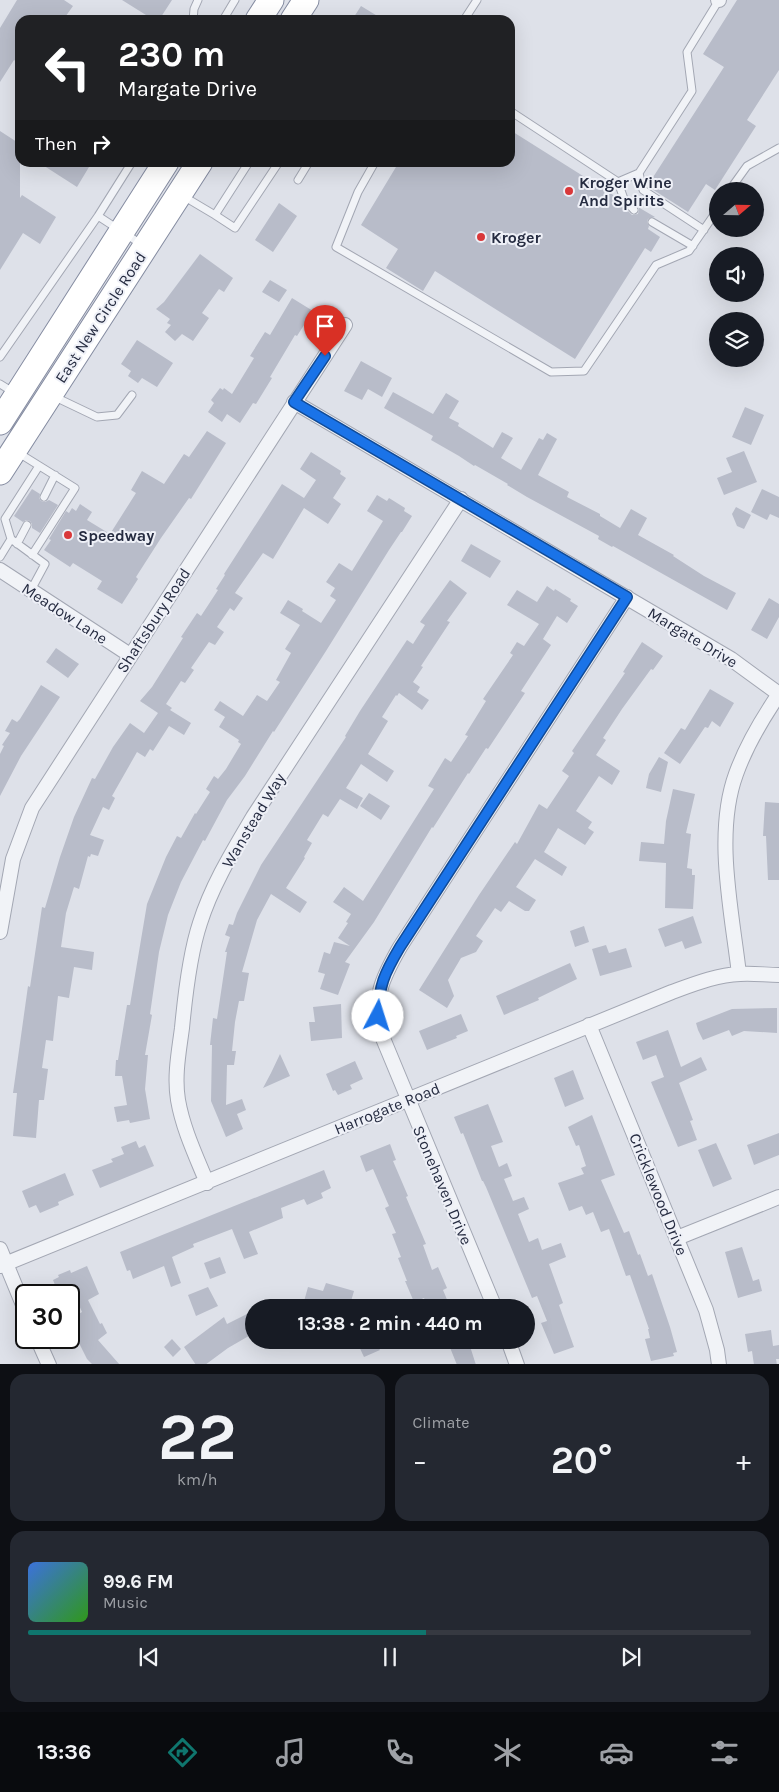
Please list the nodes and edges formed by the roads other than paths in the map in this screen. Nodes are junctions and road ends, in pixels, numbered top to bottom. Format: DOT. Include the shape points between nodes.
graph roads {
  1 [pos="198,0"];
  2 [pos="236,0"];
  3 [pos="271,0"];
  4 [pos="306,0"];
  5 [pos="477,0"];
  6 [pos="718,0"];
  7 [pos="194,15"];
  8 [pos="226,15"];
  9 [pos="261,15"];
  10 [pos="296,15"];
  11 [pos="467,15"];
  12 [pos="515,114"];
  13 [pos="779,148"];
  14 [pos="129,167"];
  15 [pos="163,167"];
  16 [pos="197,167"];
  17 [pos="246,167"];
  18 [pos="276,167"];
  19 [pos="306,167"];
  20 [pos="373,167"];
  21 [pos="639,173"];
  22 [pos="298,180"];
  23 [pos="618,182"];
  24 [pos="736,182"];
  25 [pos="180,195"];
  26 [pos="634,210"];
  27 [pos="215,215"];
  28 [pos="98,216"];
  29 [pos="652,222"];
  30 [pos="709,222"];
  31 [pos="704,230"];
  32 [pos="122,232"];
  33 [pos="693,246"];
  34 [pos="146,247"];
  35 [pos="345,325"];
  36 [pos="0,357"];
  37 [pos="9,390"];
  38 [pos="50,395"];
  39 [pos="132,395"];
  40 [pos="294,402"];
  41 [pos="0,422"];
  42 [pos="14,450"];
  43 [pos="39,466"];
  44 [pos="0,472"];
  45 [pos="55,476"];
  46 [pos="44,497"];
  47 [pos="461,499"];
  48 [pos="2,518"];
  49 [pos="27,525"];
  50 [pos="14,541"];
  51 [pos="32,555"];
  52 [pos="0,558"];
  53 [pos="0,570"];
  54 [pos="31,590"];
  55 [pos="627,597"];
  56 [pos="130,655"];
  57 [pos="779,694"];
  58 [pos="0,932"];
  59 [pos="739,974"];
  60 [pos="779,975"];
  61 [pos="589,1025"];
  62 [pos="408,1100"];
  63 [pos="206,1183"];
  64 [pos="779,1197"];
  65 [pos="677,1238"];
  66 [pos="0,1249"];
  67 [pos="3,1265"];
  68 [pos="15,1290"];
  69 [pos="491,1299"];
  70 [pos="42,1349"];
  71 [pos="511,1349"];
  72 [pos="49,1364"];
  73 [pos="517,1364"];
  74 [pos="719,1364"];
  1 -- 7 [label="lane"];
  2 -- 8 [label="lane"];
  3 -- 9 [label="highway"];
  4 -- 10 [label="highway"];
  5 -- 11 [label="lane"];
  6 -- 21 [label="lane" via="687,52 692,91"];
  12 -- 23 [label="lane"];
  13 -- 24 [label="lane" via="747,166"];
  14 -- 28 [label="lane"];
  15 -- 32 [label="highway, East New Circle Road"];
  16 -- 25 [label="highway, East New Circle Road"];
  17 -- 27 [label="lane"];
  18 -- 27 [label="lane" via="235,228"];
  19 -- 22 [label="lane"];
  20 -- 33 [label="lane" via="358,192 336,247 551,372 584,371 656,265 689,251"];
  21 -- 23 [label="lane"];
  21 -- 31 [label="lane" via="643,190"];
  23 -- 26 [label="lane" via="624,199"];
  25 -- 27 [label="lane"];
  25 -- 34 [label="highway, East New Circle Road"];
  28 -- 32 [label="lane"];
  28 -- 36 [label="lane"];
  29 -- 33 [label="lane"];
  30 -- 31 [label="lane"];
  31 -- 33 [label="lane"];
  32 -- 34 [label="lane"];
  32 -- 37 [label="highway, East New Circle Road"];
  34 -- 38 [label="highway, East New Circle Road"];
  35 -- 40 [label="street, Shaftsbury Road"];
  37 -- 41 [label="highway, East New Circle Road"];
  38 -- 39 [label="lane" via="98,417 117,415"];
  38 -- 42 [label="highway, East New Circle Road"];
  40 -- 47 [label="street, Margate Drive"];
  40 -- 56 [label="street, Shaftsbury Road"];
  42 -- 43 [label="lane"];
  42 -- 44 [label="highway, East New Circle Road"];
  43 -- 45 [label="lane"];
  43 -- 48 [label="lane" via="21,499"];
  45 -- 46 [label="lane"];
  45 -- 51 [label="lane" via="75,488"];
  47 -- 55 [label="street, Margate Drive"];
  47 -- 63 [label="street, Wanstead Way" via="253,817 228,859 199,924 177,1066 178,1098"];
  48 -- 50 [label="lane"];
  49 -- 50 [label="lane"];
  50 -- 51 [label="lane"];
  50 -- 52 [label="lane"];
  51 -- 54 [label="lane" via="44,564"];
  53 -- 54 [label="street, Meadow Lane"];
  54 -- 56 [label="street, Meadow Lane"];
  55 -- 57 [label="street, Margate Drive" via="731,659"];
  55 -- 62 [label="street, Stonehaven Drive" via="385,972 378,1016 382,1036"];
  56 -- 58 [label="street, Shaftsbury Road" via="32,808 13,859"];
  57 -- 59 [label="street" via="747,746 735,776 725,829"];
  59 -- 60 [label="street, Harrogate Road"];
  59 -- 61 [label="street, Harrogate Road" via="700,981"];
  61 -- 62 [label="street, Harrogate Road"];
  61 -- 65 [label="street, Cricklewood Drive"];
  62 -- 63 [label="street, Harrogate Road"];
  62 -- 69 [label="street, Stonehaven Drive"];
  63 -- 67 [label="street, Harrogate Road"];
  64 -- 65 [label="street"];
  65 -- 74 [label="street, Cricklewood Drive" via="706,1310"];
  66 -- 67 [label="street"];
  67 -- 68 [label="street"];
  70 -- 72 [label="street"];
  71 -- 73 [label="street"];
}
